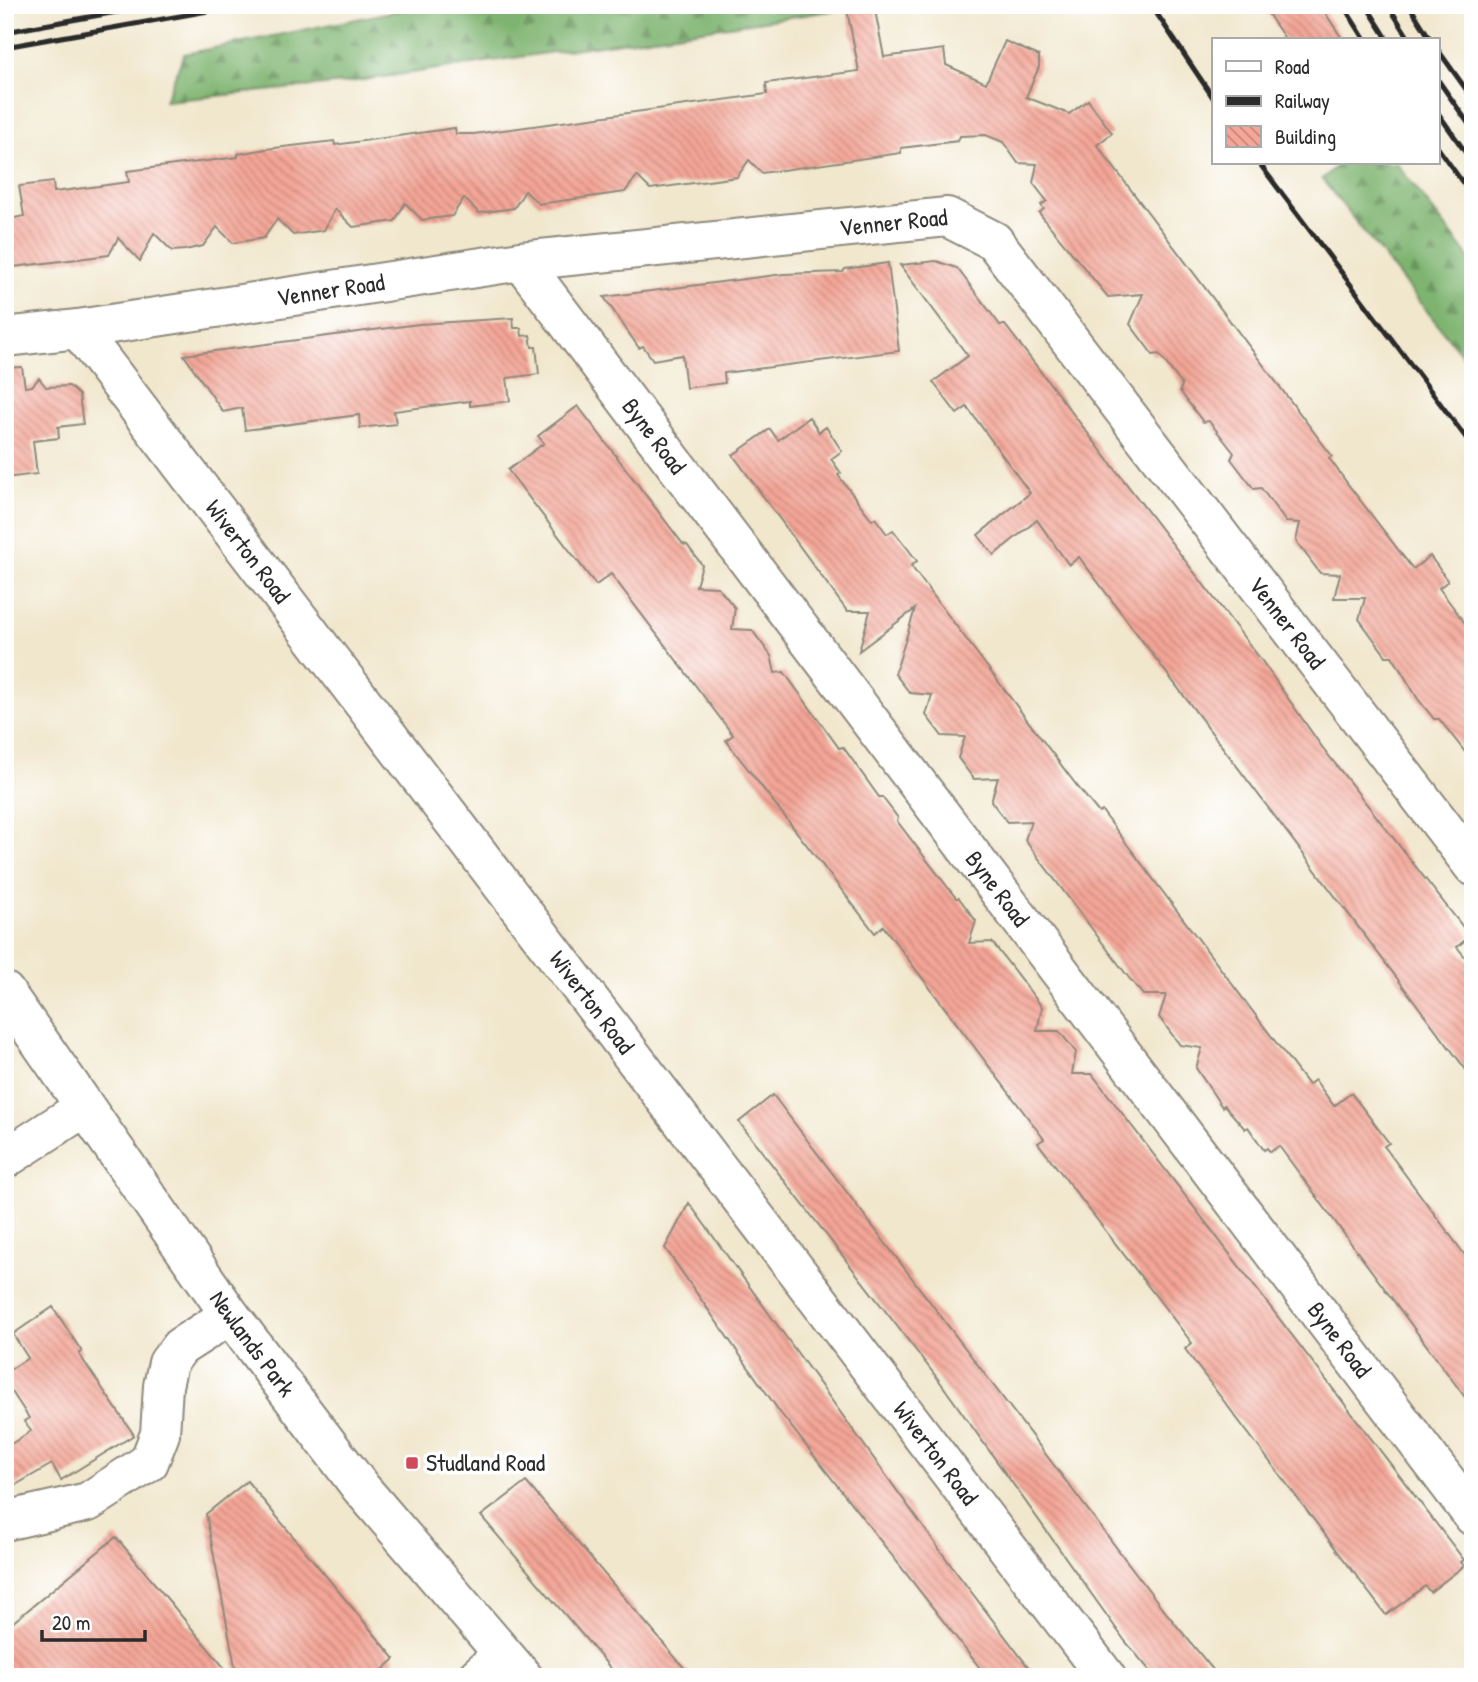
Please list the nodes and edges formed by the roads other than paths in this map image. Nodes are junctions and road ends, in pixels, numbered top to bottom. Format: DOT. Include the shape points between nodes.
graph roads {
  1 [pos="522,261"];
  2 [pos="78,329"];
  3 [pos="5,337"];
  4 [pos="1473,866"];
  5 [pos="5,992"];
  6 [pos="85,1107"];
  7 [pos="5,1160"];
  8 [pos="230,1315"];
  9 [pos="1473,1516"];
  10 [pos="5,1521"];
  11 [pos="501,1669"];
  12 [pos="1106,1677"];
  1 -- 2 [label="street, Venner Road"];
  1 -- 4 [label="street, Venner Road" via="947,217 994,241"];
  1 -- 9 [label="street, Byne Road"];
  2 -- 3 [label="street, Venner Road"];
  2 -- 12 [label="street, Wiverton Road"];
  5 -- 6 [label="street, Newlands Park"];
  6 -- 7 [label="street"];
  6 -- 8 [label="street, Newlands Park"];
  8 -- 10 [label="street" via="180,1347 168,1363 160,1434 149,1462 88,1502"];
  8 -- 11 [label="street, Newlands Park"];
}
